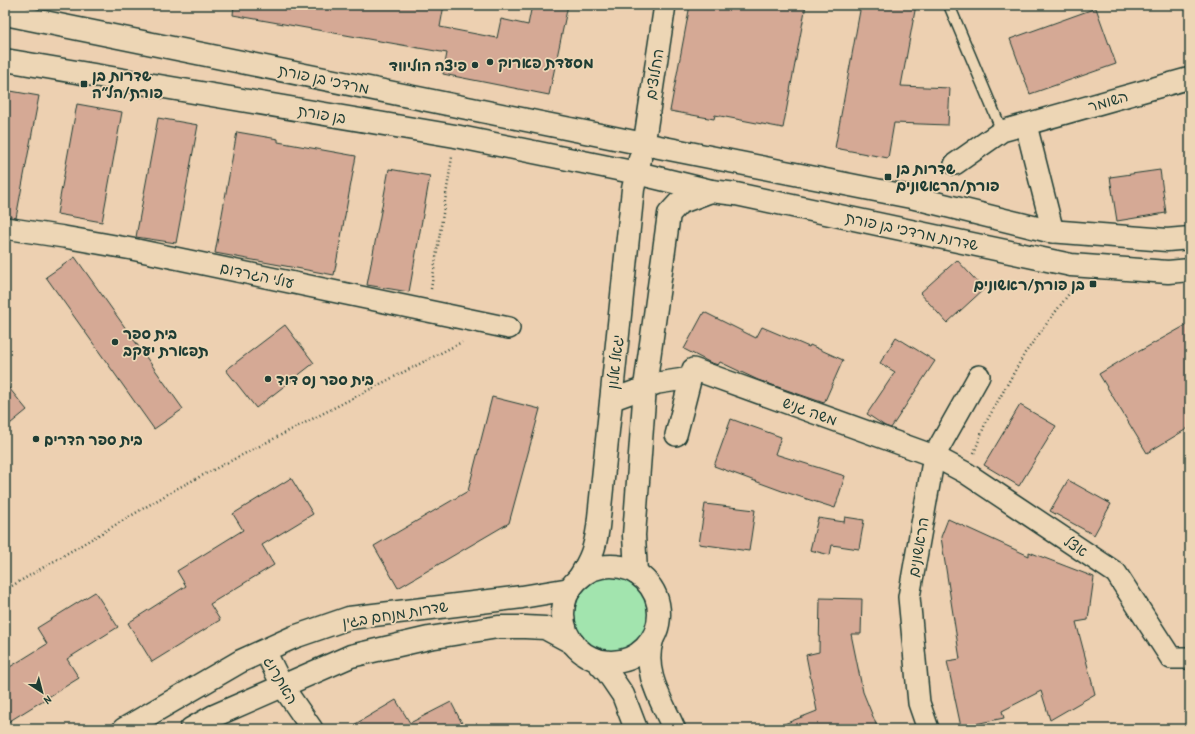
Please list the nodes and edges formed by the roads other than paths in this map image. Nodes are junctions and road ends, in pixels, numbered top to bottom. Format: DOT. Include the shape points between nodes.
graph roads {
  1 [pos="665,5"];
  2 [pos="949,5"];
  3 [pos="5,14"];
  4 [pos="5,60"];
  5 [pos="1190,78"];
  6 [pos="1026,124"];
  7 [pos="1002,131"];
  8 [pos="644,144"];
  9 [pos="955,164"];
  10 [pos="637,172"];
  11 [pos="711,191"];
  12 [pos="5,228"];
  13 [pos="1054,232"];
  14 [pos="1190,238"];
  15 [pos="1190,270"];
  16 [pos="501,326"];
  17 [pos="979,376"];
  18 [pos="691,378"];
  19 [pos="645,387"];
  20 [pos="611,400"];
  21 [pos="676,434"];
  22 [pos="934,456"];
  23 [pos="636,573"];
  24 [pos="575,583"];
  25 [pos="652,640"];
  26 [pos="573,643"];
  27 [pos="264,651"];
  28 [pos="1190,658"];
  29 [pos="596,659"];
  30 [pos="283,686"];
  31 [pos="124,729"];
  32 [pos="192,729"];
  33 [pos="312,729"];
  34 [pos="636,729"];
  35 [pos="674,729"];
  36 [pos="928,729"];
  1 -- 8 [label="street, החלוצים"];
  2 -- 7 [label="lane"];
  3 -- 8 [label="street, מרדכי בן פורת"];
  4 -- 10 [label="street, בן פורת" via="455,136"];
  5 -- 6 [label="street, השומר"];
  6 -- 7 [label="street, השומר"];
  6 -- 13 [label="street"];
  7 -- 9 [label="street, השומר"];
  8 -- 10 [label="street, יגאל אלון"];
  8 -- 13 [label="street, שדרות מרדכי בן פורת" via="911,197"];
  10 -- 11 [label="street, שדרות מרדכי בן פורת"];
  10 -- 20 [label="street, יגאל אלון" via="633,189"];
  11 -- 15 [label="street, שדרות מרדכי בן פורת" via="1071,264 1168,272"];
  11 -- 19 [label="street" via="679,203 669,214"];
  12 -- 16 [label="street, עולי הגרדום" via="132,249"];
  13 -- 14 [label="street, שדרות מרדכי בן פורת" via="1167,240"];
  17 -- 22 [label="street, הראשונים"];
  18 -- 19 [label="street, משה גניש"];
  18 -- 21 [label="street"];
  18 -- 22 [label="street, משה גניש" via="693,369"];
  19 -- 20 [label="street, משה גניש"];
  19 -- 23 [label="street" via="634,535"];
  20 -- 24 [label="street, יגאל אלון" via="595,544 587,566"];
  22 -- 28 [label="street, אצל" via="966,473 1116,573 1171,658"];
  22 -- 36 [label="street, הראשונים" via="909,597 919,703"];
  23 -- 24 [label="street" via="622,567 607,566 592,570"];
  23 -- 25 [label="street" via="648,582 656,596 659,610 658,626"];
  24 -- 26 [label="street" via="565,602 563,616 566,630"];
  24 -- 27 [label="street, שדרות מנחם בגין" via="522,597 349,618 294,637"];
  25 -- 29 [label="street" via="631,658 614,662"];
  25 -- 35 [label="street" via="649,650 652,680"];
  26 -- 29 [label="street" via="583,653"];
  26 -- 30 [label="street, שדרות מנחם בגין" via="545,628 498,627 471,630 351,656"];
  27 -- 30 [label="street, האתרוג"];
  27 -- 31 [label="street, שדרות מנחם בגין" via="241,661"];
  29 -- 34 [label="street" via="623,695"];
  30 -- 32 [label="street, שדרות מנחם בגין" via="214,716"];
  30 -- 33 [label="street, האתרוג"];
}
